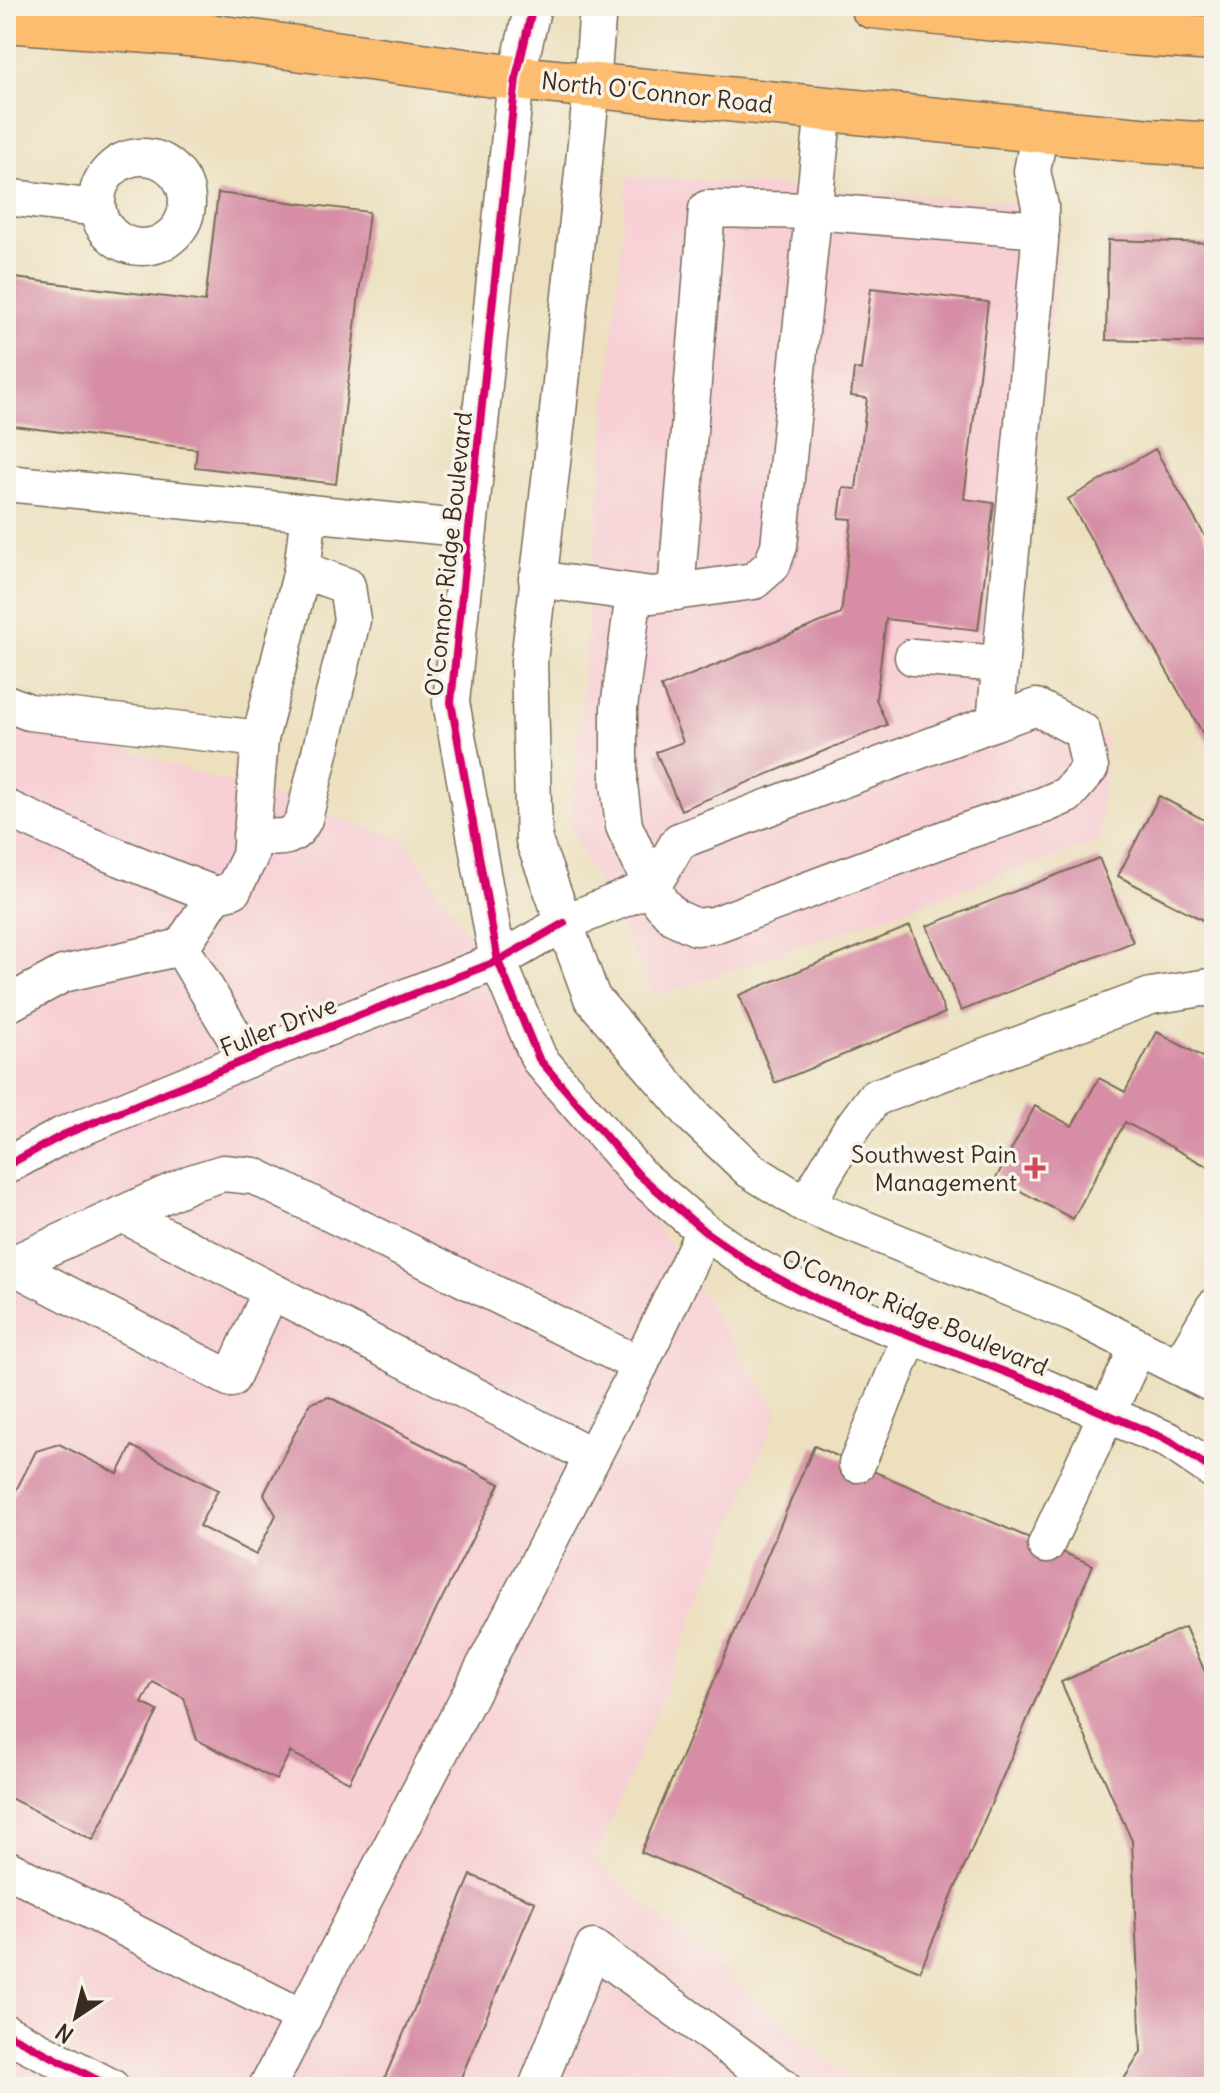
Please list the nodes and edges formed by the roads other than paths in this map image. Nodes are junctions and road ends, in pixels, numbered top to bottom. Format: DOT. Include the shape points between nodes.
graph roads {
  1 [pos="533,6"];
  2 [pos="598,6"];
  3 [pos="872,6"];
  4 [pos="6,20"];
  5 [pos="1214,39"];
  6 [pos="516,78"];
  7 [pos="592,86"];
  8 [pos="824,108"];
  9 [pos="1040,130"];
  10 [pos="1214,145"];
  11 [pos="6,197"];
  12 [pos="97,208"];
  13 [pos="814,211"];
  14 [pos="1041,230"];
  15 [pos="6,483"];
  16 [pos="309,513"];
  17 [pos="469,529"];
  18 [pos="302,570"];
  19 [pos="537,579"];
  20 [pos="676,592"];
  21 [pos="634,593"];
  22 [pos="913,657"];
  23 [pos="1001,664"];
  24 [pos="6,703"];
  25 [pos="995,722"];
  26 [pos="260,739"];
  27 [pos="6,808"];
  28 [pos="251,835"];
  29 [pos="652,887"];
  30 [pos="215,895"];
  31 [pos="564,923"];
  32 [pos="181,947"];
  33 [pos="498,961"];
  34 [pos="1214,990"];
  35 [pos="6,1005"];
  36 [pos="248,1059"];
  37 [pos="6,1166"];
  38 [pos="806,1205"];
  39 [pos="122,1214"];
  40 [pos="704,1231"];
  41 [pos="9,1266"];
  42 [pos="271,1291"];
  43 [pos="1214,1307"];
  44 [pos="911,1335"];
  45 [pos="1138,1347"];
  46 [pos="640,1365"];
  47 [pos="1179,1367"];
  48 [pos="1214,1385"];
  49 [pos="1106,1413"];
  50 [pos="592,1456"];
  51 [pos="857,1464"];
  52 [pos="1214,1471"];
  53 [pos="1046,1545"];
  54 [pos="6,1868"];
  55 [pos="303,2018"];
  56 [pos="6,2033"];
  57 [pos="90,2082"];
  58 [pos="544,2083"];
  59 [pos="267,2087"];
  60 [pos="783,2087"];
  1 -- 6 [label="street, O'Connor Ridge Boulevard"];
  2 -- 7 [label="street"];
  3 -- 5 [label="main road"];
  4 -- 6 [label="main road, North O'Connor Road" via="201,35"];
  6 -- 7 [label="main road, North O'Connor Road"];
  6 -- 17 [label="street, O'Connor Ridge Boulevard"];
  7 -- 8 [label="main road, North O'Connor Road"];
  7 -- 19 [label="street"];
  8 -- 9 [label="main road, North O'Connor Road"];
  8 -- 13 [label="street"];
  9 -- 10 [label="main road, North O'Connor Road"];
  9 -- 14 [label="street" via="1032,171"];
  11 -- 12 [label="street"];
  13 -- 14 [label="street"];
  13 -- 20 [label="street" via="779,546 772,565 754,581"];
  13 -- 20 [label="street" via="707,209"];
  14 -- 23 [label="street"];
  15 -- 16 [label="street"];
  16 -- 17 [label="street"];
  16 -- 18 [label="street"];
  17 -- 33 [label="street, O'Connor Ridge Boulevard" via="451,702"];
  18 -- 26 [label="street"];
  18 -- 28 [label="street" via="347,586 352,620 304,819 286,838"];
  19 -- 21 [label="street"];
  19 -- 31 [label="street" via="529,661 534,841"];
  20 -- 21 [label="street"];
  21 -- 29 [label="street" via="619,708 619,784 624,826"];
  22 -- 23 [label="street"];
  23 -- 25 [label="street"];
  24 -- 26 [label="street" via="29,712"];
  25 -- 29 [label="street" via="679,841"];
  25 -- 29 [label="street" via="1036,707 1082,731 1090,768 1067,795 1044,805 714,925 696,927 674,917"];
  26 -- 28 [label="street"];
  27 -- 30 [label="street"];
  28 -- 30 [label="street" via="250,856 233,890"];
  29 -- 31 [label="street, Fuller Drive"];
  30 -- 32 [label="street"];
  31 -- 33 [label="street, Fuller Drive"];
  31 -- 38 [label="street" via="592,998 694,1117 750,1170"];
  32 -- 35 [label="street" via="63,974"];
  32 -- 36 [label="street"];
  33 -- 36 [label="street, Fuller Drive"];
  33 -- 40 [label="street, O'Connor Ridge Boulevard" via="539,1059 638,1174"];
  34 -- 38 [label="street" via="1151,996 874,1098"];
  36 -- 37 [label="street, Fuller Drive" via="63,1135"];
  38 -- 45 [label="street" via="1073,1314"];
  39 -- 41 [label="street"];
  39 -- 42 [label="street"];
  39 -- 46 [label="street" via="223,1173 254,1176"];
  40 -- 44 [label="street, O'Connor Ridge Boulevard" via="817,1299"];
  40 -- 46 [label="street"];
  41 -- 42 [label="street" via="231,1379"];
  42 -- 50 [label="street"];
  43 -- 47 [label="street"];
  44 -- 49 [label="street, O'Connor Ridge Boulevard"];
  44 -- 51 [label="street"];
  45 -- 47 [label="street"];
  45 -- 49 [label="street"];
  46 -- 50 [label="street"];
  47 -- 48 [label="street"];
  49 -- 52 [label="street, O'Connor Ridge Boulevard" via="1170,1441"];
  49 -- 53 [label="street"];
  50 -- 55 [label="street"];
  54 -- 55 [label="street"];
  55 -- 59 [label="street"];
  56 -- 57 [label="street"];
  58 -- 60 [label="street" via="593,1948"];
}
